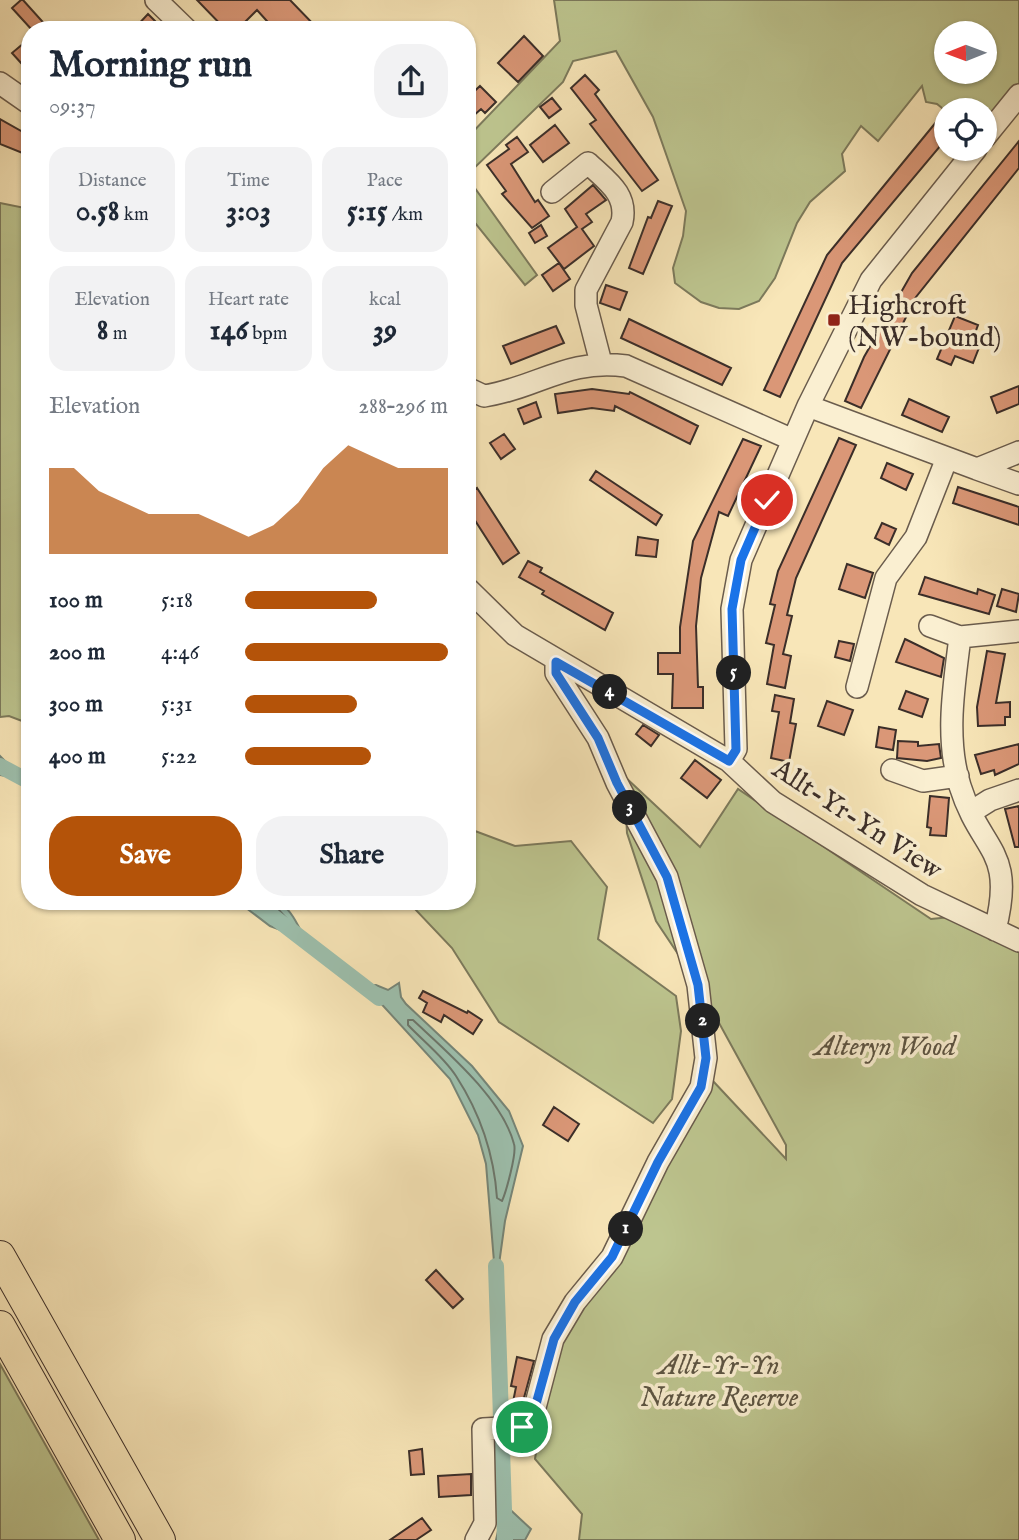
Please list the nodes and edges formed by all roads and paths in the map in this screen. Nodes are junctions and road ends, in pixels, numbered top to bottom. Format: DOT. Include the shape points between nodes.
graph roads {
  1 [pos="156,0"];
  2 [pos="178,21"];
  3 [pos="0,83"];
  4 [pos="1019,96"];
  5 [pos="21,98"];
  6 [pos="997,123"];
  7 [pos="966,161"];
  8 [pos="552,192"];
  9 [pos="601,363"];
  10 [pos="476,392"];
  11 [pos="808,406"];
  12 [pos="793,440"];
  13 [pos="1019,452"];
  14 [pos="947,458"];
  15 [pos="977,469"];
  16 [pos="1019,484"];
  17 [pos="476,597"];
  18 [pos="930,626"];
  19 [pos="1019,631"];
  20 [pos="960,637"];
  21 [pos="556,662"];
  22 [pos="857,687"];
  23 [pos="729,761"];
  24 [pos="892,770"];
  25 [pos="958,776"];
  26 [pos="1019,790"];
  27 [pos="971,812"];
  28 [pos="995,930"];
  29 [pos="1019,941"];
  30 [pos="0,1256"];
  31 [pos="0,1326"];
  32 [pos="120,1540"];
  33 [pos="160,1540"];
  34 [pos="476,1540"];
  1 -- 2 [label="street"];
  3 -- 5 [label="street"];
  4 -- 6 [label="street"];
  7 -- 11 [label="street" via="871,280"];
  8 -- 9 [label="street" via="588,163 622,198 622,222 586,290"];
  9 -- 10 [label="street" via="553,372 498,394"];
  9 -- 12 [label="street" via="626,366"];
  11 -- 12 [label="street"];
  11 -- 14 [label="street"];
  12 -- 23 [label="street" via="741,560 732,609 736,750"];
  13 -- 15 [label="street"];
  14 -- 15 [label="street"];
  14 -- 22 [label="street" via="916,537 886,578"];
  15 -- 16 [label="street"];
  17 -- 21 [label="street, Allt-Yr-Yn View" via="515,635"];
  18 -- 20 [label="street"];
  19 -- 20 [label="street"];
  20 -- 25 [label="street" via="952,704"];
  21 -- 23 [label="street, Allt-Yr-Yn View"];
  21 -- 34 [label="street" via="556,673 598,738 667,877 698,985 706,1058 701,1087 612,1257 575,1302 554,1339 533,1415 522,1427 483,1429 485,1522"];
  23 -- 28 [label="street, Allt-Yr-Yn View" via="773,802 922,895"];
  24 -- 25 [label="street" via="923,780"];
  25 -- 27 [label="street"];
  26 -- 27 [label="street"];
  27 -- 28 [label="street" via="998,858 1003,878"];
  28 -- 29 [label="street, Allt-Yr-Yn View"];
  30 -- 33 [label="highway"];
  31 -- 32 [label="highway"];
}
